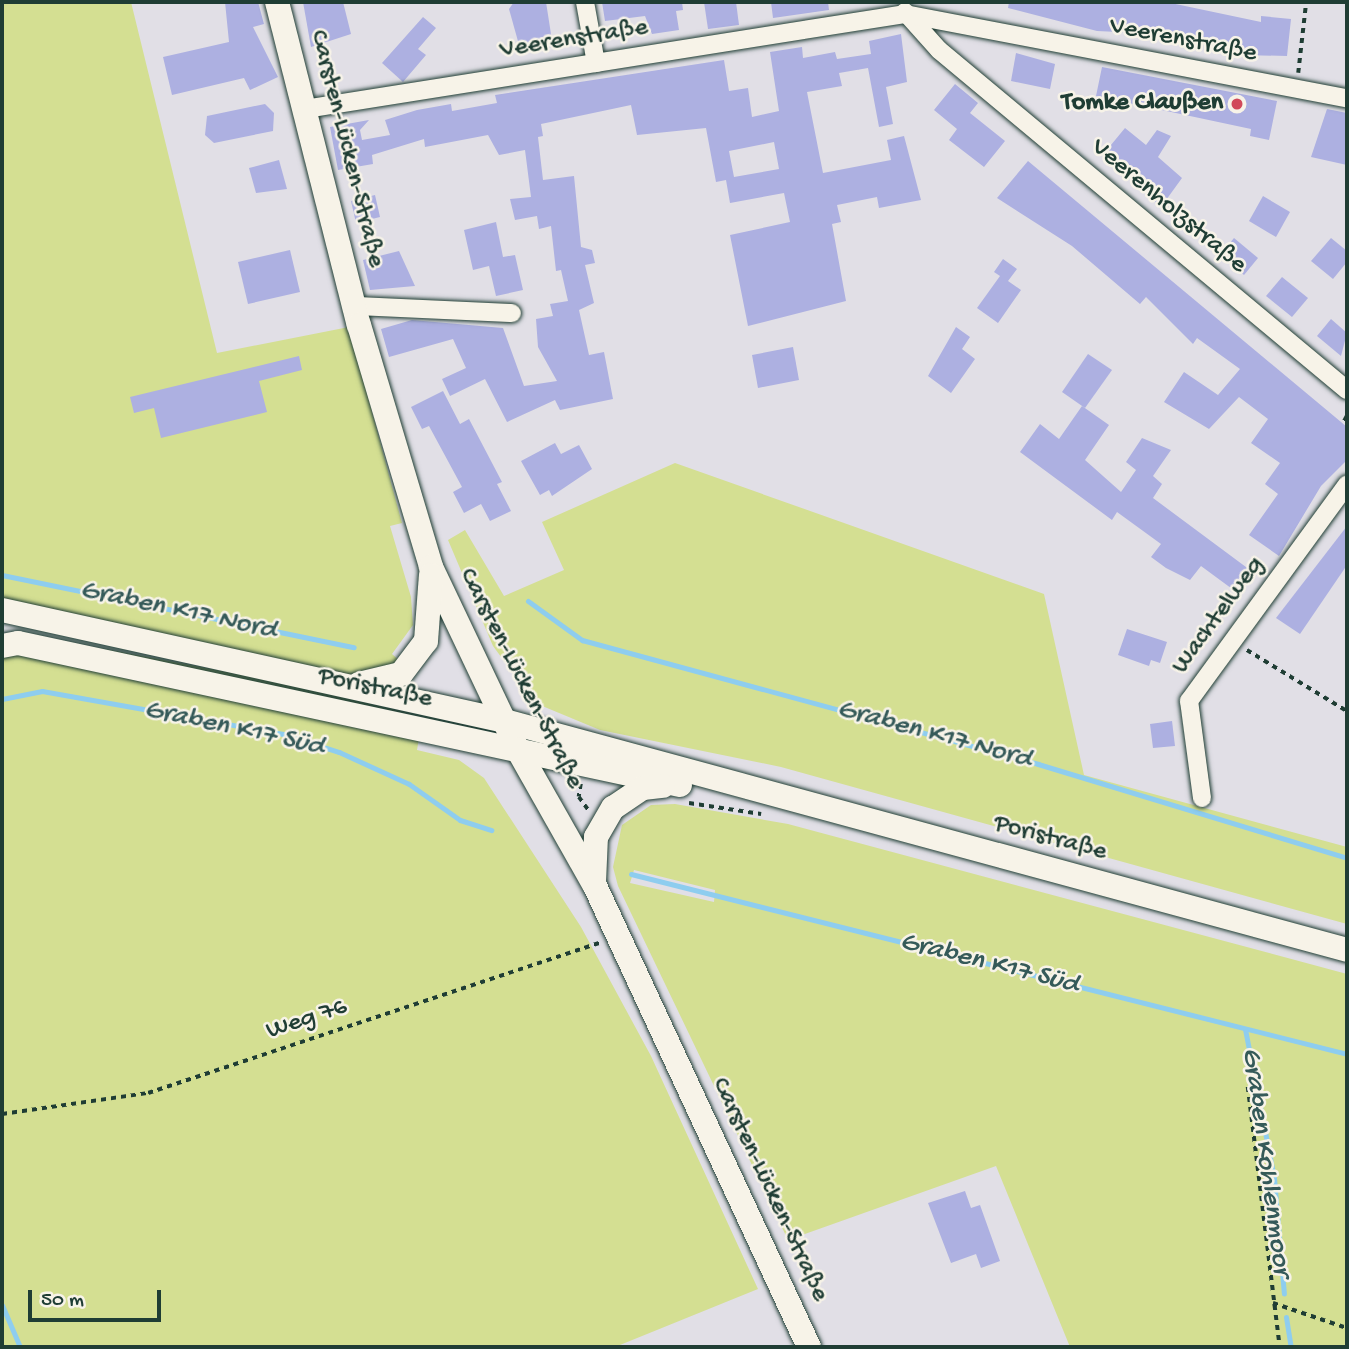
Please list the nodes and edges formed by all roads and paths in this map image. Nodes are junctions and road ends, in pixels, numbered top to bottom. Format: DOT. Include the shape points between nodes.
graph roads {
  1 [pos="277,2"];
  2 [pos="585,2"];
  3 [pos="1306,2"];
  4 [pos="904,8"];
  5 [pos="596,63"];
  6 [pos="1296,89"];
  7 [pos="1347,98"];
  8 [pos="305,109"];
  9 [pos="355,306"];
  10 [pos="512,313"];
  11 [pos="1347,390"];
  12 [pos="1347,415"];
  13 [pos="1344,421"];
  14 [pos="1347,484"];
  15 [pos="431,567"];
  16 [pos="2,610"];
  17 [pos="76,626"];
  18 [pos="2,629"];
  19 [pos="1233,641"];
  20 [pos="2,646"];
  21 [pos="341,686"];
  22 [pos="1347,712"];
  23 [pos="505,721"];
  24 [pos="518,750"];
  25 [pos="674,785"];
  26 [pos="737,789"];
  27 [pos="1202,798"];
  28 [pos="595,886"];
  29 [pos="618,937"];
  30 [pos="1347,950"];
  31 [pos="1248,1087"];
  32 [pos="2,1114"];
  33 [pos="1273,1303"];
  34 [pos="1347,1328"];
  35 [pos="809,1347"];
  36 [pos="1280,1347"];
  1 -- 8 [label="main road, Carsten-Lücken-Straße"];
  2 -- 5 [label="street"];
  3 -- 6 [label="path"];
  4 -- 5 [label="street, Veerenstraße"];
  4 -- 6 [label="street, Veerenstraße"];
  4 -- 11 [label="street, Veerenholzstraße" via="939,50"];
  5 -- 8 [label="street, Veerenstraße"];
  6 -- 7 [label="street, Veerenstraße"];
  8 -- 9 [label="main road, Carsten-Lücken-Straße"];
  9 -- 10 [label="street"];
  9 -- 15 [label="main road, Carsten-Lücken-Straße"];
  12 -- 13 [label="path"];
  14 -- 19 [label="street, Wachtelweg"];
  15 -- 21 [label="main road" via="432,623 411,663 387,682"];
  15 -- 23 [label="main road, Carsten-Lücken-Straße"];
  16 -- 17 [label="main road, Poristraße"];
  17 -- 18 [label="main road, Poristraße"];
  17 -- 21 [label="main road, Poristraße"];
  19 -- 22 [label="path"];
  19 -- 27 [label="street, Wachtelweg" via="1189,701"];
  20 -- 24 [label="main road, Poristraße" via="18,643"];
  21 -- 23 [label="main road, Poristraße"];
  23 -- 24 [label="main road, Carsten-Lücken-Straße"];
  23 -- 26 [label="main road, Poristraße"];
  24 -- 25 [label="main road, Poristraße"];
  24 -- 28 [label="main road, Carsten-Lücken-Straße"];
  25 -- 26 [label="main road, Poristraße"];
  25 -- 28 [label="main road" via="643,788 613,808 596,837"];
  26 -- 30 [label="main road, Poristraße"];
  28 -- 29 [label="main road, Carsten-Lücken-Straße"];
  29 -- 32 [label="path, Weg 76" via="148,1093"];
  29 -- 35 [label="main road, Carsten-Lücken-Straße"];
  31 -- 33 [label="path"];
  33 -- 34 [label="path"];
  33 -- 36 [label="path"];
}
